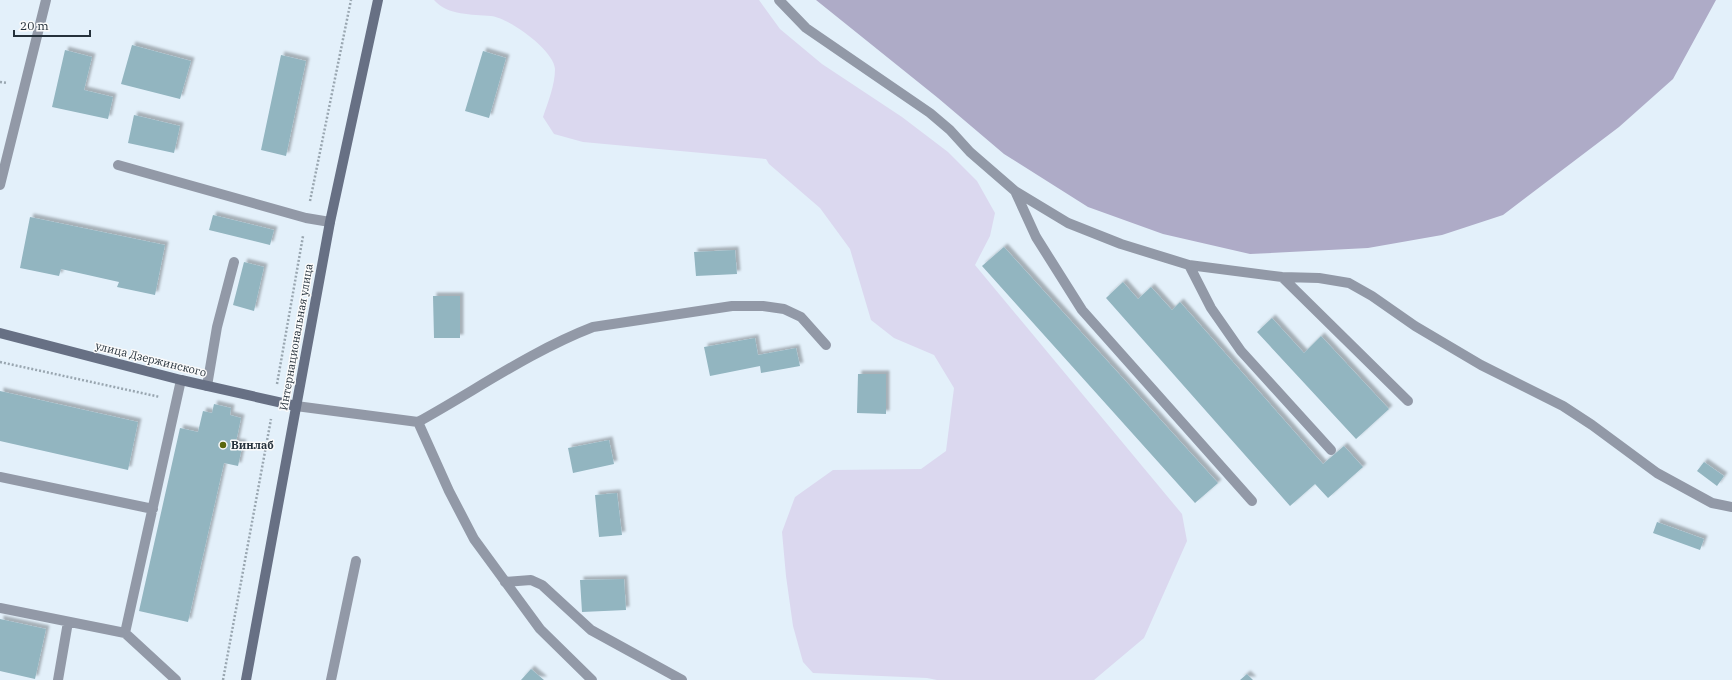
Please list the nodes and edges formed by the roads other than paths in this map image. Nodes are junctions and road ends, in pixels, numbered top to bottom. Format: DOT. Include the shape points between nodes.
graph roads {
  1 [pos="46,0"];
  2 [pos="378,0"];
  3 [pos="779,0"];
  4 [pos="118,165"];
  5 [pos="0,185"];
  6 [pos="1016,191"];
  7 [pos="330,222"];
  8 [pos="234,262"];
  9 [pos="1189,266"];
  10 [pos="1282,277"];
  11 [pos="0,333"];
  12 [pos="826,345"];
  13 [pos="181,380"];
  14 [pos="207,386"];
  15 [pos="1408,401"];
  16 [pos="296,406"];
  17 [pos="418,422"];
  18 [pos="1331,450"];
  19 [pos="0,477"];
  20 [pos="1252,501"];
  21 [pos="1732,506"];
  22 [pos="153,510"];
  23 [pos="356,561"];
  24 [pos="505,582"];
  25 [pos="0,608"];
  26 [pos="68,622"];
  27 [pos="126,633"];
  28 [pos="58,680"];
  29 [pos="176,680"];
  30 [pos="246,680"];
  31 [pos="331,680"];
  32 [pos="592,680"];
  33 [pos="682,680"];
  1 -- 5 [label="street"];
  2 -- 7 [label="main road, Интернациональная улица"];
  3 -- 6 [label="street" via="806,28 930,113 970,152"];
  4 -- 7 [label="street" via="306,218"];
  6 -- 9 [label="street" via="1068,223 1121,244"];
  6 -- 20 [label="street" via="1036,237 1082,310"];
  7 -- 16 [label="main road, Интернациональная улица"];
  8 -- 14 [label="street" via="217,327"];
  9 -- 10 [label="street"];
  9 -- 18 [label="street" via="1211,308 1241,351"];
  10 -- 15 [label="street"];
  10 -- 21 [label="street" via="1319,278 1349,283 1481,365 1563,406 1592,424 1657,473 1712,503"];
  11 -- 13 [label="main road, улица Дзержинского"];
  12 -- 17 [label="street" via="800,317 784,309 763,306 732,306 593,327 572,335"];
  13 -- 14 [label="main road, улица Дзержинского"];
  13 -- 22 [label="street"];
  14 -- 16 [label="main road, улица Дзержинского"];
  16 -- 17 [label="street"];
  16 -- 30 [label="main road, Интернациональная улица"];
  17 -- 24 [label="street" via="474,539"];
  19 -- 22 [label="street"];
  22 -- 27 [label="street"];
  23 -- 31 [label="street"];
  24 -- 32 [label="street" via="540,629"];
  24 -- 33 [label="street" via="532,580 542,585 591,630"];
  25 -- 26 [label="street"];
  26 -- 27 [label="street"];
  26 -- 28 [label="street"];
  27 -- 29 [label="street"];
}
